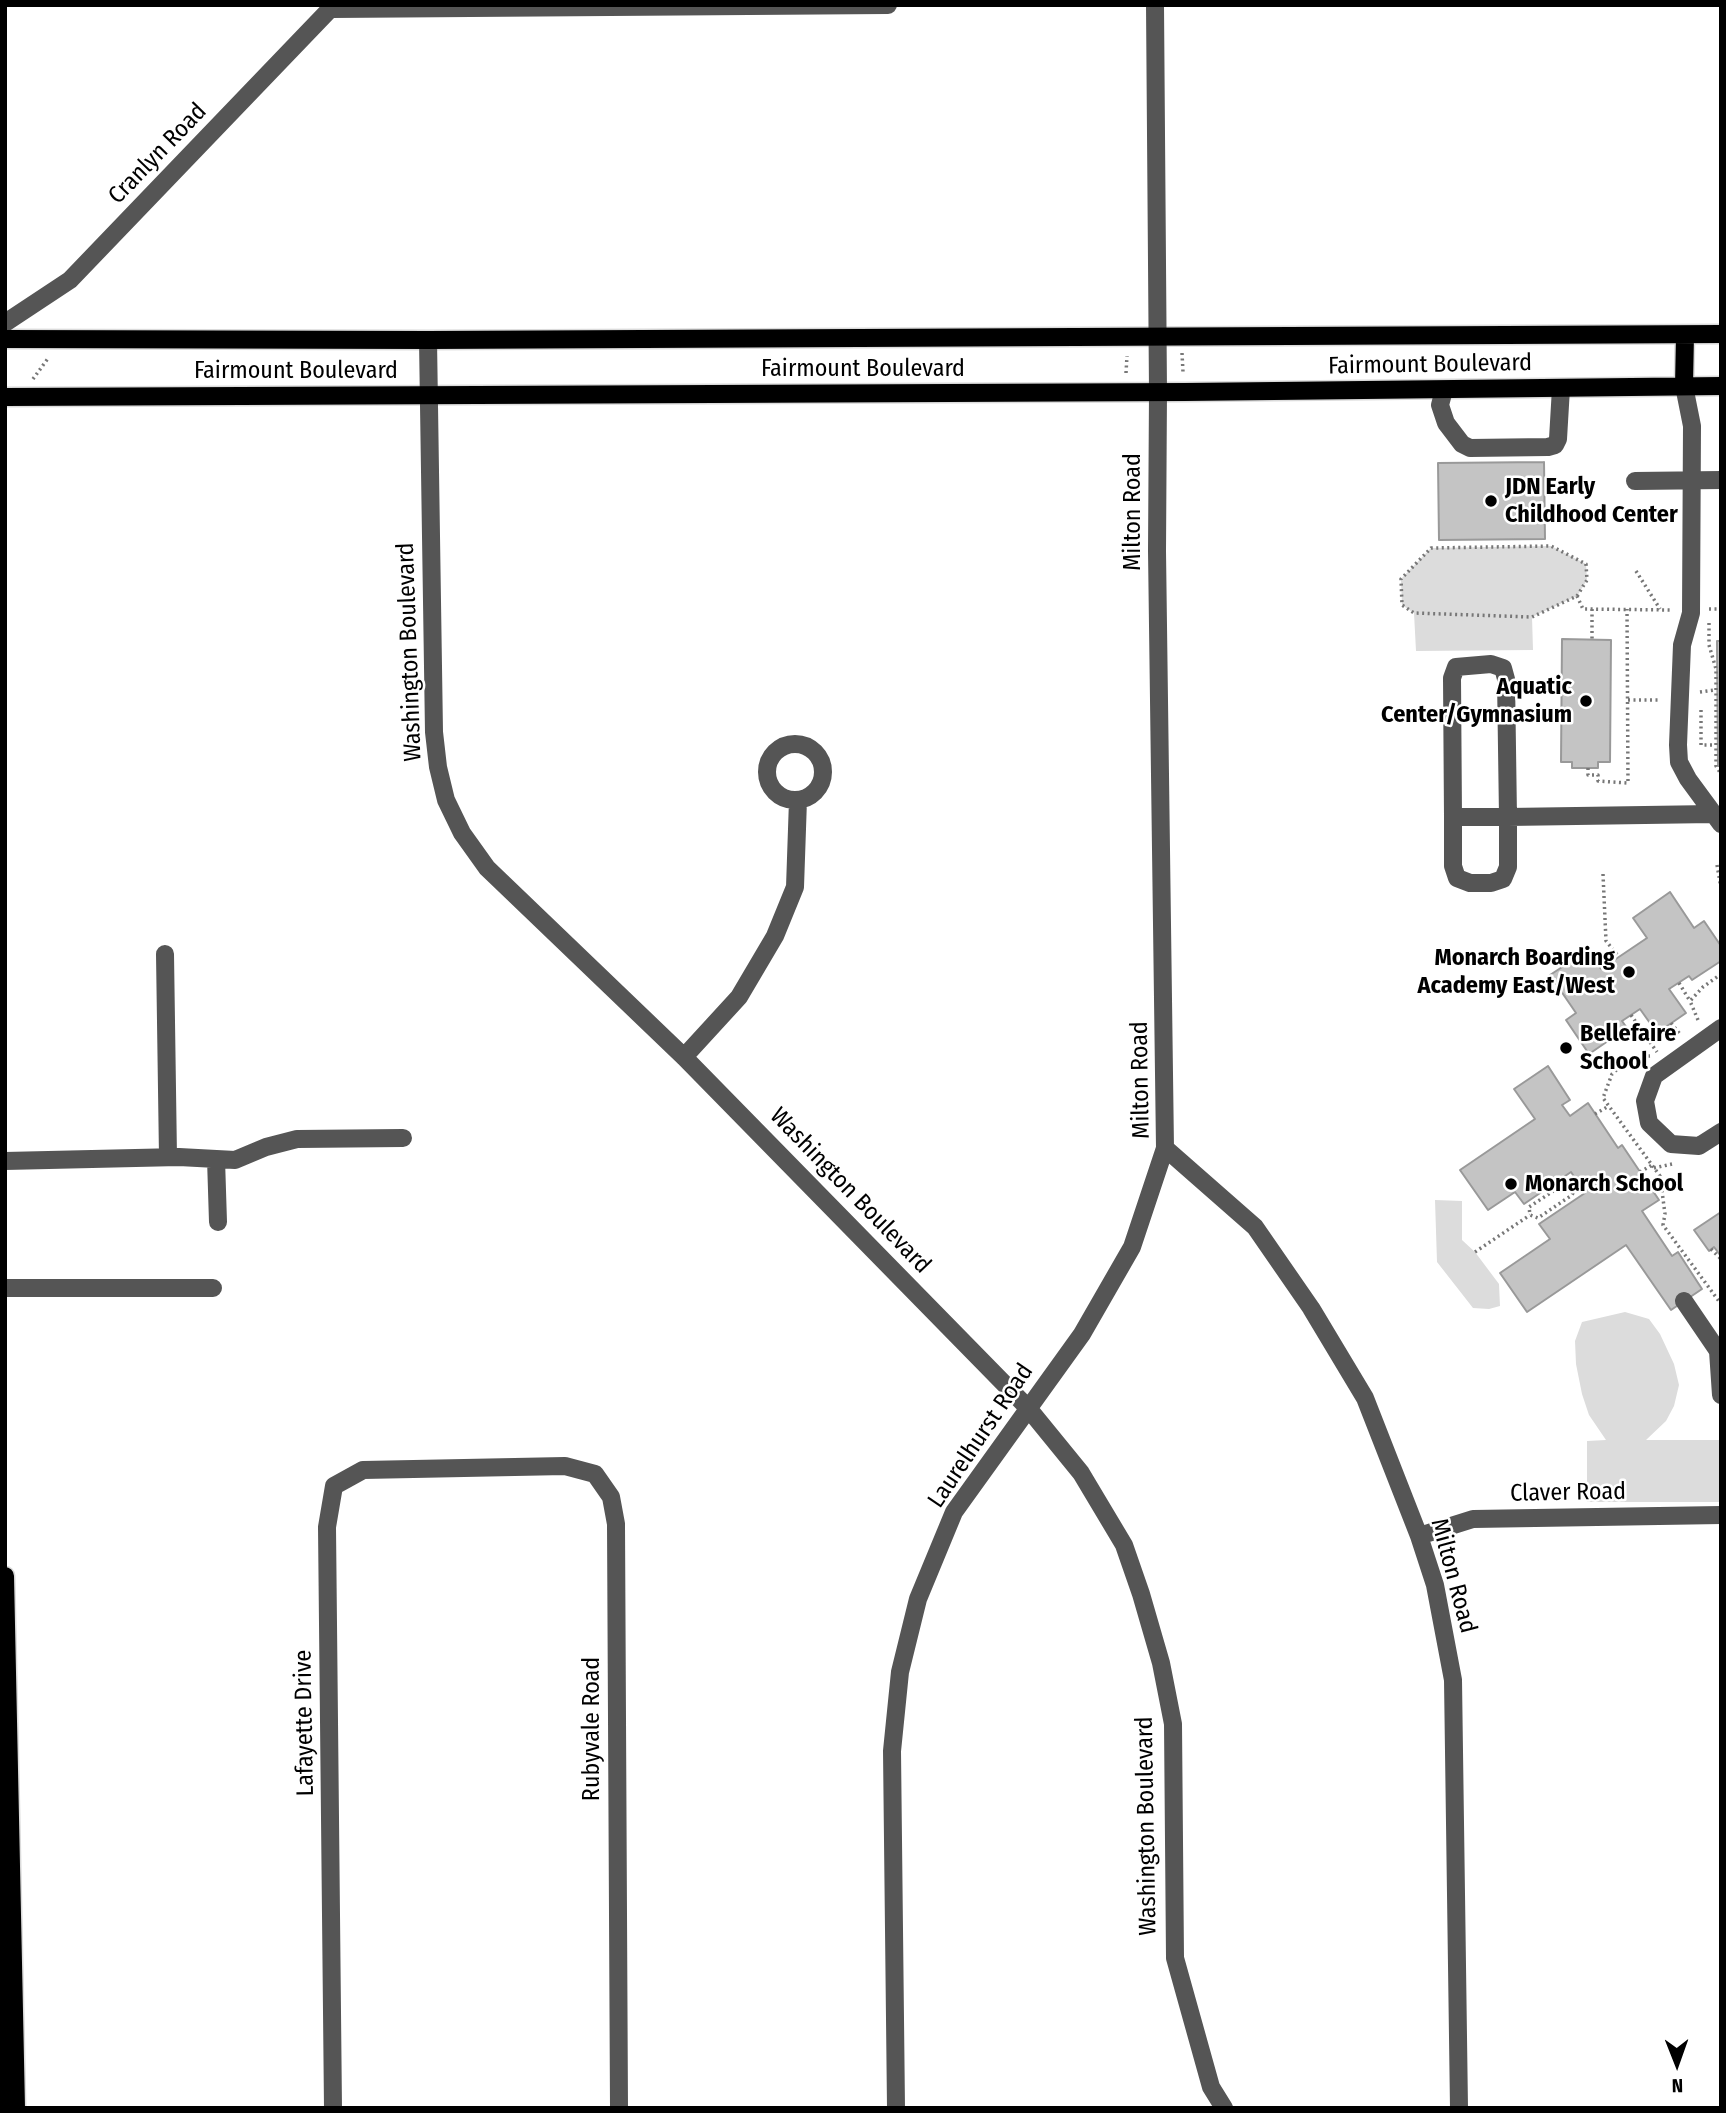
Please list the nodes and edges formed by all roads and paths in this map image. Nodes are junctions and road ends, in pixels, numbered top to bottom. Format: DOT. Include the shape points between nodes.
graph roads {
  1 [pos="888,5"];
  2 [pos="1155,5"];
  3 [pos="332,7"];
  4 [pos="5,323"];
  5 [pos="1721,334"];
  6 [pos="1685,335"];
  7 [pos="1157,336"];
  8 [pos="5,339"];
  9 [pos="428,340"];
  10 [pos="1128,351"];
  11 [pos="1182,351"];
  12 [pos="52,354"];
  13 [pos="1183,372"];
  14 [pos="1125,375"];
  15 [pos="29,383"];
  16 [pos="1684,386"];
  17 [pos="1721,386"];
  18 [pos="1561,388"];
  19 [pos="1444,390"];
  20 [pos="1158,392"];
  21 [pos="429,394"];
  22 [pos="5,397"];
  23 [pos="1692,480"];
  24 [pos="1721,480"];
  25 [pos="1634,481"];
  26 [pos="1636,571"];
  27 [pos="1577,596"];
  28 [pos="1721,608"];
  29 [pos="1592,609"];
  30 [pos="1627,609"];
  31 [pos="1660,609"];
  32 [pos="1673,610"];
  33 [pos="1592,640"];
  34 [pos="1714,690"];
  35 [pos="1628,700"];
  36 [pos="1663,700"];
  37 [pos="1715,745"];
  38 [pos="1588,768"];
  39 [pos="1721,774"];
  40 [pos="798,800"];
  41 [pos="1453,817"];
  42 [pos="1508,817"];
  43 [pos="1717,819"];
  44 [pos="1717,865"];
  45 [pos="1603,874"];
  46 [pos="1721,888"];
  47 [pos="164,954"];
  48 [pos="1619,957"];
  49 [pos="1679,983"];
  50 [pos="1690,1001"];
  51 [pos="1631,1015"];
  52 [pos="1671,1023"];
  53 [pos="1721,1028"];
  54 [pos="1680,1034"];
  55 [pos="1657,1052"];
  56 [pos="684,1057"];
  57 [pos="1609,1106"];
  58 [pos="1595,1114"];
  59 [pos="1721,1132"];
  60 [pos="403,1138"];
  61 [pos="1165,1148"];
  62 [pos="167,1157"];
  63 [pos="216,1158"];
  64 [pos="5,1161"];
  65 [pos="1652,1165"];
  66 [pos="1640,1172"];
  67 [pos="1563,1177"];
  68 [pos="1567,1182"];
  69 [pos="1530,1215"];
  70 [pos="218,1222"];
  71 [pos="1711,1249"];
  72 [pos="1475,1252"];
  73 [pos="1721,1259"];
  74 [pos="5,1288"];
  75 [pos="213,1288"];
  76 [pos="1684,1301"];
  77 [pos="1719,1350"];
  78 [pos="1721,1395"];
  79 [pos="1028,1408"];
  80 [pos="477,1467"];
  81 [pos="1721,1515"];
  82 [pos="1419,1536"];
  83 [pos="5,1576"];
  84 [pos="9,1930"];
  85 [pos="16,2108"];
  86 [pos="333,2108"];
  87 [pos="618,2108"];
  88 [pos="896,2108"];
  89 [pos="1223,2108"];
  90 [pos="1458,2108"];
  1 -- 3 [label="street"];
  2 -- 7 [label="street, Milton Road"];
  3 -- 4 [label="street, Cranlyn Road" via="70,280"];
  5 -- 6 [label="main road, Fairmount Boulevard"];
  6 -- 7 [label="main road, Fairmount Boulevard"];
  6 -- 16 [label="main road"];
  7 -- 9 [label="main road, Fairmount Boulevard"];
  7 -- 20 [label="street, Milton Road"];
  8 -- 9 [label="main road, Fairmount Boulevard"];
  9 -- 21 [label="street, Washington Boulevard"];
  10 -- 14 [label="path"];
  11 -- 13 [label="path"];
  12 -- 15 [label="path"];
  16 -- 17 [label="main road, Fairmount Boulevard"];
  16 -- 18 [label="main road, Fairmount Boulevard"];
  16 -- 23 [label="street" via="1692,426"];
  18 -- 19 [label="main road, Fairmount Boulevard"];
  18 -- 19 [label="street" via="1558,439 1548,447 1470,448 1462,444 1446,423 1440,405"];
  19 -- 20 [label="main road, Fairmount Boulevard"];
  20 -- 21 [label="main road, Fairmount Boulevard"];
  20 -- 61 [label="street, Milton Road"];
  21 -- 22 [label="main road, Fairmount Boulevard"];
  21 -- 56 [label="street, Washington Boulevard" via="434,732 446,800 487,868"];
  23 -- 24 [label="street"];
  23 -- 25 [label="street"];
  23 -- 43 [label="street" via="1691,613 1682,645 1679,762"];
  26 -- 31 [label="path"];
  27 -- 27 [label="path" via="1532,617 1414,613 1402,605 1401,579 1431,548 1551,546 1586,564 1587,580"];
  27 -- 29 [label="path" via="1583,609"];
  28 -- 34 [label="path" via="1709,609"];
  29 -- 30 [label="path"];
  29 -- 33 [label="path"];
  30 -- 31 [label="path"];
  30 -- 35 [label="path"];
  31 -- 32 [label="path"];
  34 -- 37 [label="path"];
  34 -- 37 [label="path" via="1700,690 1700,745"];
  35 -- 36 [label="path"];
  35 -- 38 [label="path" via="1628,783 1598,781 1598,775 1588,775"];
  37 -- 39 [label="path"];
  40 -- 56 [label="street" via="795,887 775,936 739,997"];
  41 -- 42 [label="street"];
  41 -- 42 [label="street" via="1457,878 1491,883 1503,879 1508,867"];
  41 -- 42 [label="street" via="1452,678 1456,667 1491,664 1503,668 1506,679"];
  42 -- 43 [label="street"];
  44 -- 46 [label="path"];
  45 -- 48 [label="path" via="1606,941"];
  47 -- 62 [label="street"];
  49 -- 50 [label="path"];
  51 -- 55 [label="path"];
  52 -- 54 [label="path"];
  53 -- 59 [label="street" via="1654,1076 1645,1101 1649,1123 1671,1144 1699,1146"];
  56 -- 79 [label="street, Washington Boulevard"];
  57 -- 58 [label="path"];
  60 -- 63 [label="street" via="297,1139 235,1160"];
  61 -- 79 [label="street, Laurelhurst Road" via="1132,1247 1082,1334"];
  61 -- 82 [label="street, Milton Road" via="1255,1227 1311,1308 1365,1398"];
  62 -- 63 [label="street"];
  62 -- 64 [label="street"];
  63 -- 70 [label="street"];
  65 -- 66 [label="path"];
  67 -- 68 [label="path"];
  68 -- 69 [label="path" via="1529,1207"];
  68 -- 69 [label="path" via="1576,1187 1572,1195 1538,1219"];
  69 -- 72 [label="path"];
  71 -- 73 [label="path"];
  74 -- 75 [label="street"];
  76 -- 77 [label="street"];
  77 -- 78 [label="street"];
  79 -- 88 [label="street, Laurelhurst Road" via="954,1512 918,1599 900,1672 892,1751"];
  79 -- 89 [label="street, Washington Boulevard" via="1081,1473 1124,1545 1161,1663 1172,1724 1175,1958 1211,2087"];
  80 -- 86 [label="street, Lafayette Drive" via="363,1470 334,1486 327,1527"];
  80 -- 87 [label="street, Rubyvale Road" via="565,1466 595,1474 611,1497 616,1524"];
  81 -- 82 [label="street, Claver Road" via="1473,1520"];
  82 -- 90 [label="street, Milton Road" via="1435,1585 1453,1680"];
  83 -- 84 [label="main road"];
  84 -- 85 [label="main road"];
}
